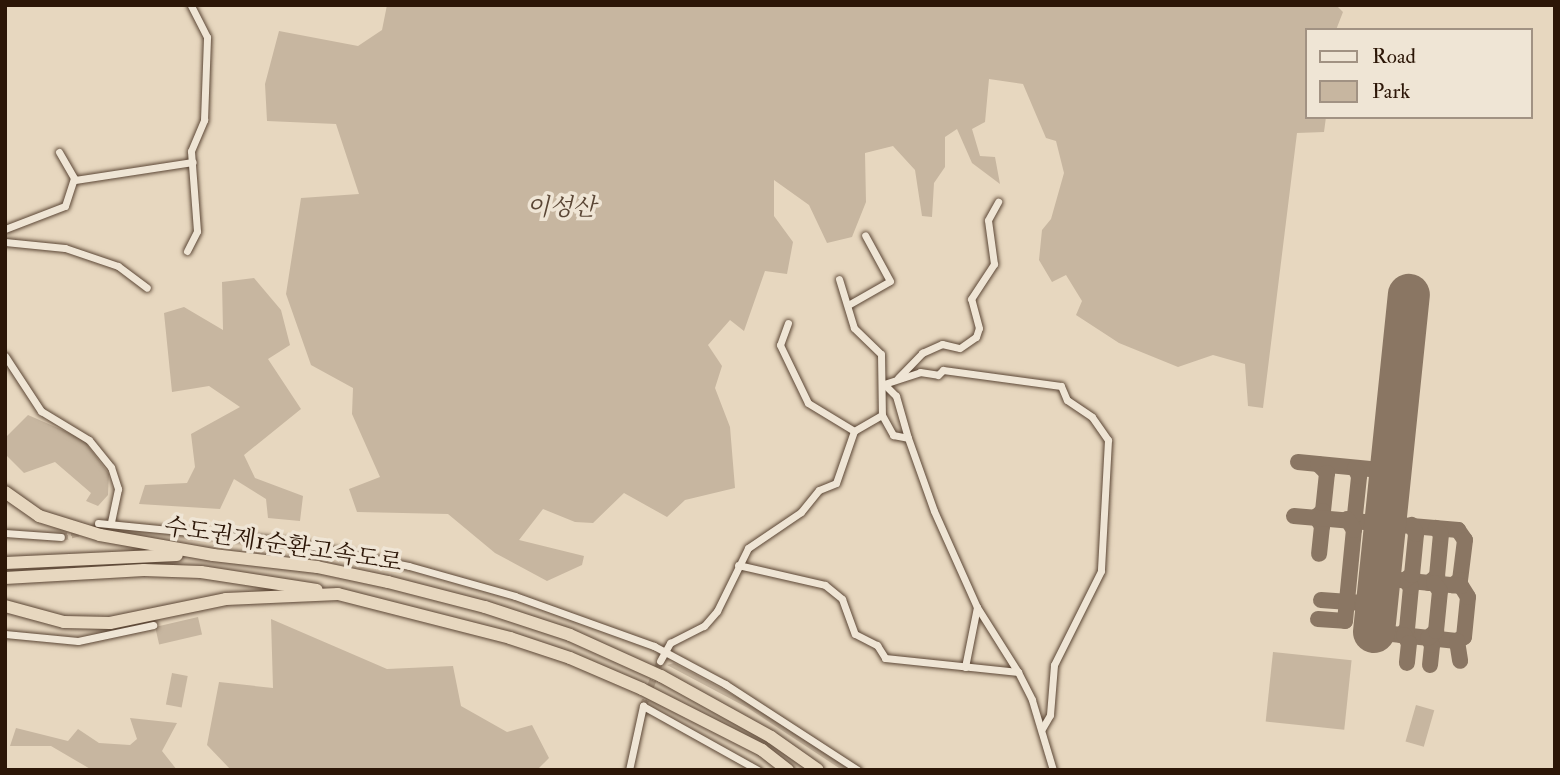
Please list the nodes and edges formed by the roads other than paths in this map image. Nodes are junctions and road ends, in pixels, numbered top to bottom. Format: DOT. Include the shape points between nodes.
graph roads {
  1 [pos="191,5"];
  2 [pos="59,152"];
  3 [pos="192,162"];
  4 [pos="74,178"];
  5 [pos="998,202"];
  6 [pos="5,229"];
  7 [pos="865,235"];
  8 [pos="5,242"];
  9 [pos="187,251"];
  10 [pos="839,279"];
  11 [pos="148,288"];
  12 [pos="848,305"];
  13 [pos="788,323"];
  14 [pos="5,356"];
  15 [pos="898,378"];
  16 [pos="884,384"];
  17 [pos="881,415"];
  18 [pos="854,431"];
  19 [pos="908,438"];
  20 [pos="5,492"];
  21 [pos="98,523"];
  22 [pos="110,524"];
  23 [pos="5,533"];
  24 [pos="60,535"];
  25 [pos="213,555"];
  26 [pos="5,563"];
  27 [pos="738,565"];
  28 [pos="5,578"];
  29 [pos="338,594"];
  30 [pos="5,606"];
  31 [pos="977,607"];
  32 [pos="153,625"];
  33 [pos="5,634"];
  34 [pos="664,652"];
  35 [pos="660,661"];
  36 [pos="965,667"];
  37 [pos="1018,672"];
  38 [pos="1042,729"];
  39 [pos="629,770"];
  40 [pos="758,770"];
  41 [pos="788,770"];
  42 [pos="818,770"];
  43 [pos="858,770"];
  44 [pos="1053,770"];
  1 -- 3 [label="street" via="207,37 204,120 194,139"];
  2 -- 4 [label="street"];
  3 -- 4 [label="street"];
  3 -- 9 [label="street" via="198,231"];
  4 -- 6 [label="street" via="65,206"];
  5 -- 15 [label="street" via="988,220 994,264 971,299 979,328 976,337 960,348 942,344 922,353"];
  7 -- 12 [label="street" via="890,281"];
  8 -- 11 [label="street" via="65,248 118,266"];
  10 -- 12 [label="street"];
  12 -- 16 [label="street" via="854,328 881,355"];
  13 -- 18 [label="street" via="780,345 808,403"];
  14 -- 22 [label="street" via="41,411 89,440 111,467 118,489"];
  15 -- 16 [label="street"];
  15 -- 38 [label="street" via="938,375 943,370 1061,386 1067,400 1092,417 1108,440 1101,571 1054,665 1050,715"];
  16 -- 17 [label="street"];
  16 -- 19 [label="street" via="896,396"];
  17 -- 18 [label="street"];
  17 -- 19 [label="street" via="892,435"];
  18 -- 27 [label="street" via="836,483 819,490 802,512 757,540"];
  19 -- 31 [label="street" via="934,511"];
  20 -- 25 [label="highway, 수도권제1순환고속도로" via="39,516 100,536"];
  21 -- 22 [label="street"];
  22 -- 34 [label="street" via="268,538 409,566 514,596"];
  23 -- 24 [label="street"];
  25 -- 26 [label="highway"];
  25 -- 42 [label="highway, 수도권제1순환고속도로" via="317,567 388,582 570,635 661,676 771,737"];
  27 -- 34 [label="street" via="717,611 704,626 670,643"];
  27 -- 36 [label="street" via="825,585 842,599 855,634 877,645 885,658"];
  28 -- 29 [label="highway" via="144,570 201,572"];
  29 -- 30 [label="highway, 수도권제1순환고속도로" via="226,599 110,623 64,622"];
  29 -- 41 [label="highway, 수도권제1순환고속도로" via="570,658 762,750"];
  31 -- 36 [label="street"];
  31 -- 37 [label="street"];
  32 -- 33 [label="street" via="78,641"];
  34 -- 35 [label="street"];
  34 -- 43 [label="street" via="734,690"];
  36 -- 37 [label="street"];
  37 -- 38 [label="street"];
  38 -- 44 [label="street"];
  39 -- 40 [label="street" via="643,706"];
}
